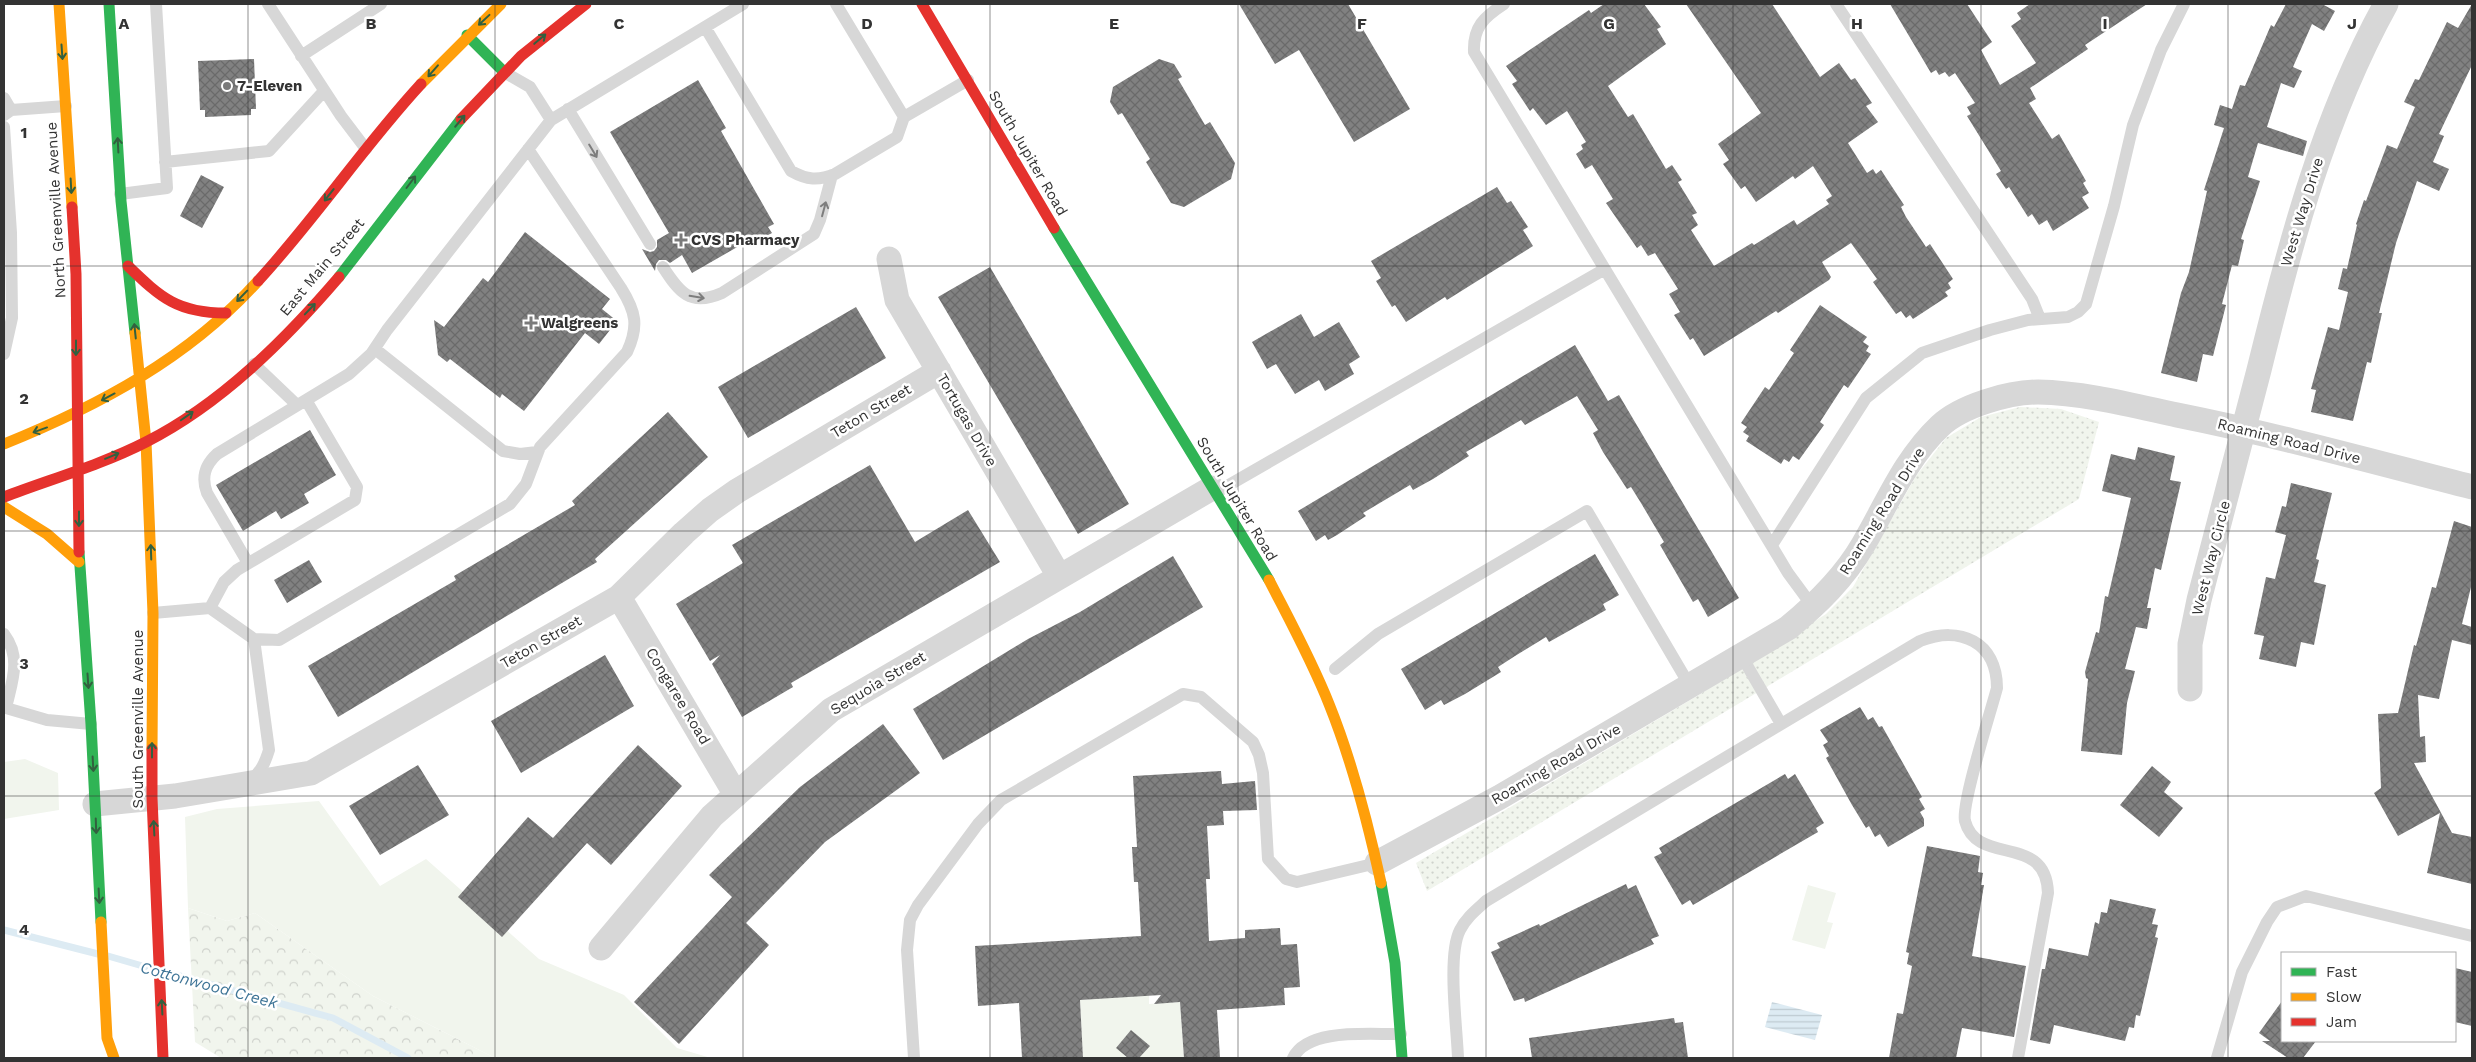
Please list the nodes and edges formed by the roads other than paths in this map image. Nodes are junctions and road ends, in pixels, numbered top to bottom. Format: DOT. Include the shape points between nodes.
graph roads {
  1 [pos="59,4"];
  2 [pos="110,4"];
  3 [pos="156,4"];
  4 [pos="268,4"];
  5 [pos="381,4"];
  6 [pos="501,4"];
  7 [pos="586,4"];
  8 [pos="743,4"];
  9 [pos="836,4"];
  10 [pos="922,4"];
  11 [pos="1504,4"];
  12 [pos="1836,4"];
  13 [pos="2184,4"];
  14 [pos="2386,4"];
  15 [pos="705,27"];
  16 [pos="467,35"];
  17 [pos="301,56"];
  18 [pos="504,72"];
  19 [pos="968,80"];
  20 [pos="324,91"];
  21 [pos="4,98"];
  22 [pos="66,106"];
  23 [pos="568,109"];
  24 [pos="8,112"];
  25 [pos="904,118"];
  26 [pos="551,120"];
  27 [pos="4,126"];
  28 [pos="366,148"];
  29 [pos="528,149"];
  30 [pos="165,162"];
  31 [pos="832,175"];
  32 [pos="120,194"];
  33 [pos="650,244"];
  34 [pos="889,259"];
  35 [pos="128,266"];
  36 [pos="663,267"];
  37 [pos="1605,269"];
  38 [pos="226,313"];
  39 [pos="2040,319"];
  40 [pos="374,349"];
  41 [pos="4,354"];
  42 [pos="254,364"];
  43 [pos="939,371"];
  44 [pos="139,380"];
  45 [pos="302,402"];
  46 [pos="76,414"];
  47 [pos="2244,429"];
  48 [pos="146,442"];
  49 [pos="4,444"];
  50 [pos="537,452"];
  51 [pos="77,470"];
  52 [pos="2472,487"];
  53 [pos="1214,490"];
  54 [pos="4,496"];
  55 [pos="4,507"];
  56 [pos="1772,545"];
  57 [pos="79,562"];
  58 [pos="248,563"];
  59 [pos="1058,576"];
  60 [pos="619,598"];
  61 [pos="1813,607"];
  62 [pos="210,608"];
  63 [pos="153,613"];
  64 [pos="4,634"];
  65 [pos="254,639"];
  66 [pos="1742,655"];
  67 [pos="1335,669"];
  68 [pos="1690,686"];
  69 [pos="2190,689"];
  70 [pos="91,724"];
  71 [pos="1781,724"];
  72 [pos="246,784"];
  73 [pos="736,795"];
  74 [pos="152,798"];
  75 [pos="95,804"];
  76 [pos="1377,863"];
  77 [pos="2472,936"];
  78 [pos="601,948"];
  79 [pos="1401,1034"];
  80 [pos="164,1057"];
  81 [pos="114,1058"];
  82 [pos="914,1058"];
  83 [pos="1293,1058"];
  84 [pos="1402,1058"];
  85 [pos="1458,1058"];
  86 [pos="2018,1058"];
  87 [pos="2217,1058"];
  1 -- 22 [label="main road, North Greenville Avenue, one-way"];
  32 -- 2 [label="main road, one-way"];
  3 -- 30 [label="lane"];
  4 -- 17 [label="lane"];
  5 -- 17 [label="lane"];
  6 -- 16 [label="main road, one-way"];
  18 -- 7 [label="main road, East Main Street, one-way"];
  8 -- 15 [label="lane"];
  9 -- 25 [label="lane"];
  10 -- 19 [label="main road, South Jupiter Road"];
  11 -- 37 [label="lane" via="1485,16 1478,26 1474,52"];
  12 -- 39 [label="lane" via="2032,299"];
  13 -- 39 [label="lane" via="2162,50 2134,125 2086,304 2068,317"];
  14 -- 47 [label="street, West Way Drive" via="2345,87 2323,143 2290,245"];
  15 -- 23 [label="lane"];
  15 -- 31 [label="lane" via="791,170 812,179"];
  16 -- 18 [label="main road"];
  16 -- 28 [label="main road, one-way"];
  17 -- 20 [label="lane"];
  18 -- 26 [label="lane" via="530,87"];
  42 -- 18 [label="main road, East Main Street, one-way" via="313,306 429,158"];
  19 -- 25 [label="lane"];
  19 -- 53 [label="main road, South Jupiter Road" via="1027,184"];
  20 -- 28 [label="lane"];
  20 -- 30 [label="lane" via="269,151"];
  21 -- 24 [label="lane"];
  22 -- 24 [label="lane"];
  22 -- 46 [label="main road, North Greenville Avenue, one-way" via="76,274"];
  23 -- 26 [label="lane"];
  23 -- 33 [label="lane, one-way"];
  25 -- 31 [label="lane" via="897,137"];
  26 -- 29 [label="lane"];
  27 -- 41 [label="lane" via="11,233 12,318"];
  28 -- 38 [label="main road, one-way" via="276,261"];
  29 -- 40 [label="lane"];
  29 -- 50 [label="lane" via="631,303 635,320 634,337 627,352"];
  30 -- 32 [label="lane" via="167,188"];
  36 -- 31 [label="lane, one-way" via="677,290 690,296 709,299 722,293 814,234"];
  32 -- 35 [label="main road"];
  34 -- 43 [label="street, Tortugas Drive" via="897,300"];
  35 -- 38 [label="main road" via="155,293 179,308 206,314"];
  44 -- 35 [label="main road, one-way"];
  37 -- 53 [label="lane"];
  37 -- 56 [label="lane"];
  38 -- 44 [label="main road"];
  39 -- 56 [label="lane" via="1990,330 1922,353 1866,398"];
  40 -- 45 [label="lane" via="349,374"];
  40 -- 50 [label="lane" via="503,451"];
  42 -- 45 [label="lane"];
  48 -- 42 [label="main road, East Main Street, one-way" via="197,409"];
  43 -- 59 [label="street, Tortugas Drive"];
  43 -- 60 [label="street, Teton Street" via="710,510"];
  44 -- 46 [label="main road, one-way"];
  44 -- 48 [label="main road, South Greenville Avenue"];
  45 -- 58 [label="lane" via="217,454 205,472 203,483 207,493"];
  45 -- 58 [label="lane" via="356,487 355,500"];
  46 -- 49 [label="main road, one-way"];
  46 -- 51 [label="main road"];
  47 -- 52 [label="street, Roaming Road Drive"];
  47 -- 61 [label="street, Roaming Road Drive" via="2077,394 2035,392 1990,400 1941,425 1920,448 1900,476 1846,572"];
  47 -- 69 [label="street, West Way Circle" via="2197,609 2190,644"];
  51 -- 48 [label="main road, East Main Street, one-way"];
  63 -- 48 [label="main road, South Greenville Avenue, one-way"];
  50 -- 65 [label="lane" via="526,484 510,504 279,640"];
  51 -- 54 [label="main road, East Main Street"];
  51 -- 57 [label="main road, one-way"];
  53 -- 59 [label="street, Sequoia Street"];
  53 -- 76 [label="main road, South Jupiter Road" via="1299,638 1329,703 1348,757"];
  55 -- 57 [label="main road" via="47,534"];
  56 -- 61 [label="lane"];
  57 -- 70 [label="main road, one-way"];
  58 -- 62 [label="lane" via="224,582"];
  59 -- 73 [label="street, Sequoia Street" via="832,710"];
  60 -- 72 [label="street, Teton Street" via="311,773"];
  60 -- 73 [label="street, Congaree Road"];
  61 -- 66 [label="street, Roaming Road Drive" via="1788,628"];
  62 -- 63 [label="lane"];
  62 -- 65 [label="lane"];
  74 -- 63 [label="main road, South Greenville Avenue, one-way"];
  64 -- 70 [label="lane" via="16,664 6,708 47,720"];
  65 -- 72 [label="lane" via="268,750 258,775"];
  66 -- 68 [label="street, Roaming Road Drive"];
  66 -- 71 [label="lane"];
  67 -- 68 [label="lane" via="1378,634 1587,511"];
  68 -- 76 [label="street, Roaming Road Drive" via="1500,797"];
  70 -- 75 [label="main road, one-way"];
  71 -- 85 [label="lane" via="1486,901 1470,914 1459,931 1453,950"];
  71 -- 86 [label="lane" via="1931,636 1942,634 1970,639 1983,647 1992,659 1997,673 1997,688 1965,808 1965,819 1972,834 1985,844 2018,852 2038,863 2048,882"];
  72 -- 74 [label="street, Teton Street"];
  73 -- 78 [label="street, Sequoia Street" via="712,816"];
  74 -- 75 [label="street, Teton Street"];
  80 -- 74 [label="main road, South Greenville Avenue, one-way"];
  75 -- 81 [label="main road, one-way" via="107,1038"];
  76 -- 79 [label="main road, South Jupiter Road" via="1392,932"];
  76 -- 82 [label="lane" via="1297,882 1286,879 1268,859 1263,773 1256,748 1201,697 1183,694 1000,800 918,905 910,920 907,950"];
  77 -- 87 [label="lane" via="2306,896 2277,907 2242,972"];
  79 -- 83 [label="lane" via="1326,1036 1308,1042"];
  79 -- 84 [label="main road, South Jupiter Road"];
}
